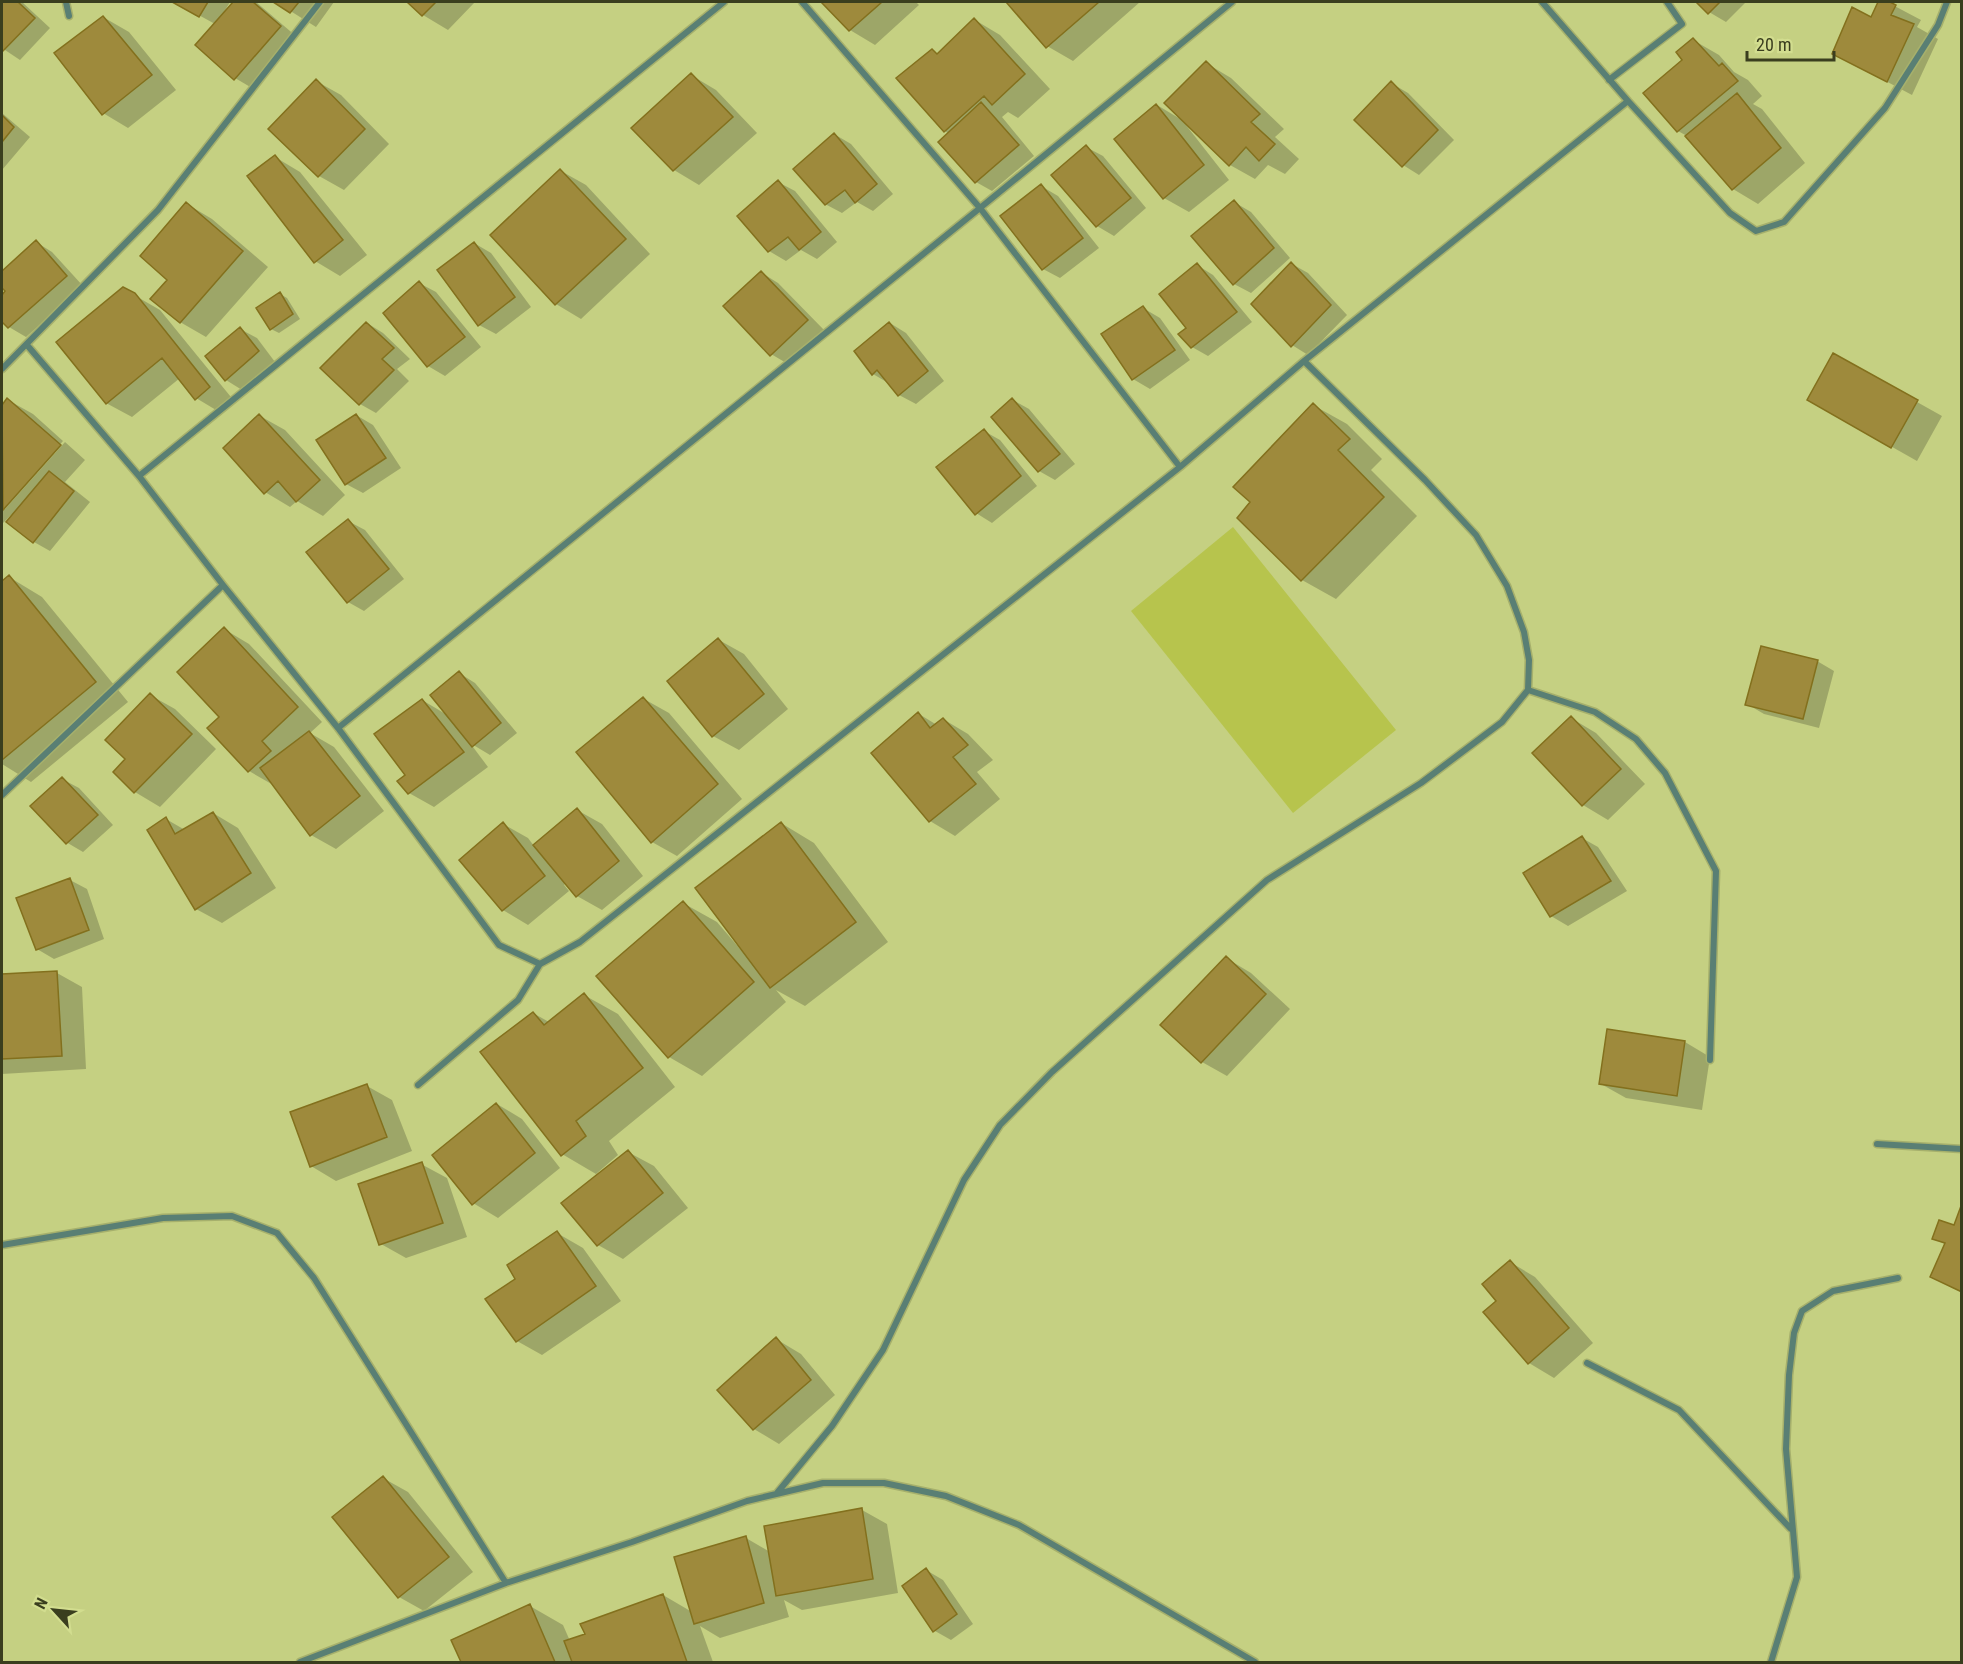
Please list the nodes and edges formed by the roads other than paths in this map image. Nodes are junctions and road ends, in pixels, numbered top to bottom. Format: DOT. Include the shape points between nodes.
graph roads {
  1 [pos="66,2"];
  2 [pos="320,2"];
  3 [pos="724,2"];
  4 [pos="802,2"];
  5 [pos="1233,2"];
  6 [pos="1542,2"];
  7 [pos="1667,2"];
  8 [pos="1947,2"];
  9 [pos="69,16"];
  10 [pos="1609,80"];
  11 [pos="1628,101"];
  12 [pos="980,208"];
  13 [pos="27,345"];
  14 [pos="1304,361"];
  15 [pos="2,369"];
  16 [pos="1180,466"];
  17 [pos="139,476"];
  18 [pos="223,585"];
  19 [pos="1528,690"];
  20 [pos="338,728"];
  21 [pos="2,795"];
  22 [pos="540,964"];
  23 [pos="1710,1060"];
  24 [pos="418,1085"];
  25 [pos="1877,1144"];
  26 [pos="1962,1149"];
  27 [pos="2,1245"];
  28 [pos="1898,1278"];
  29 [pos="1587,1363"];
  30 [pos="777,1494"];
  31 [pos="1792,1530"];
  32 [pos="506,1583"];
  33 [pos="300,1662"];
  34 [pos="1255,1662"];
  35 [pos="1771,1662"];
  1 -- 9 [label="street"];
  2 -- 13 [label="street" via="158,210"];
  3 -- 17 [label="street"];
  4 -- 12 [label="street"];
  5 -- 12 [label="street"];
  6 -- 10 [label="street"];
  7 -- 10 [label="street" via="1682,24"];
  8 -- 11 [label="street" via="1938,25 1885,108 1784,222 1756,231 1730,213"];
  10 -- 11 [label="street"];
  11 -- 14 [label="street"];
  12 -- 16 [label="street"];
  12 -- 20 [label="street"];
  13 -- 15 [label="street"];
  13 -- 17 [label="street"];
  14 -- 16 [label="street"];
  14 -- 19 [label="street" via="1476,535 1508,586 1524,632 1529,660"];
  16 -- 22 [label="street" via="580,942"];
  17 -- 18 [label="street"];
  18 -- 20 [label="street"];
  18 -- 21 [label="street"];
  19 -- 23 [label="street" via="1595,712 1636,739 1665,772 1716,872"];
  19 -- 30 [label="street" via="1502,722 1421,783 1266,880 1052,1072 1000,1125 964,1180 883,1350 832,1426"];
  20 -- 22 [label="street" via="499,945"];
  22 -- 24 [label="street" via="518,1000"];
  25 -- 26 [label="street"];
  27 -- 32 [label="street" via="163,1218 232,1216 276,1233 314,1278"];
  28 -- 31 [label="street" via="1833,1291 1802,1311 1794,1333 1789,1375 1786,1449"];
  29 -- 31 [label="street" via="1678,1410"];
  30 -- 32 [label="street"];
  30 -- 34 [label="street" via="822,1483 884,1483 946,1496 1019,1525"];
  31 -- 35 [label="street" via="1797,1577"];
  32 -- 33 [label="street"];
}
